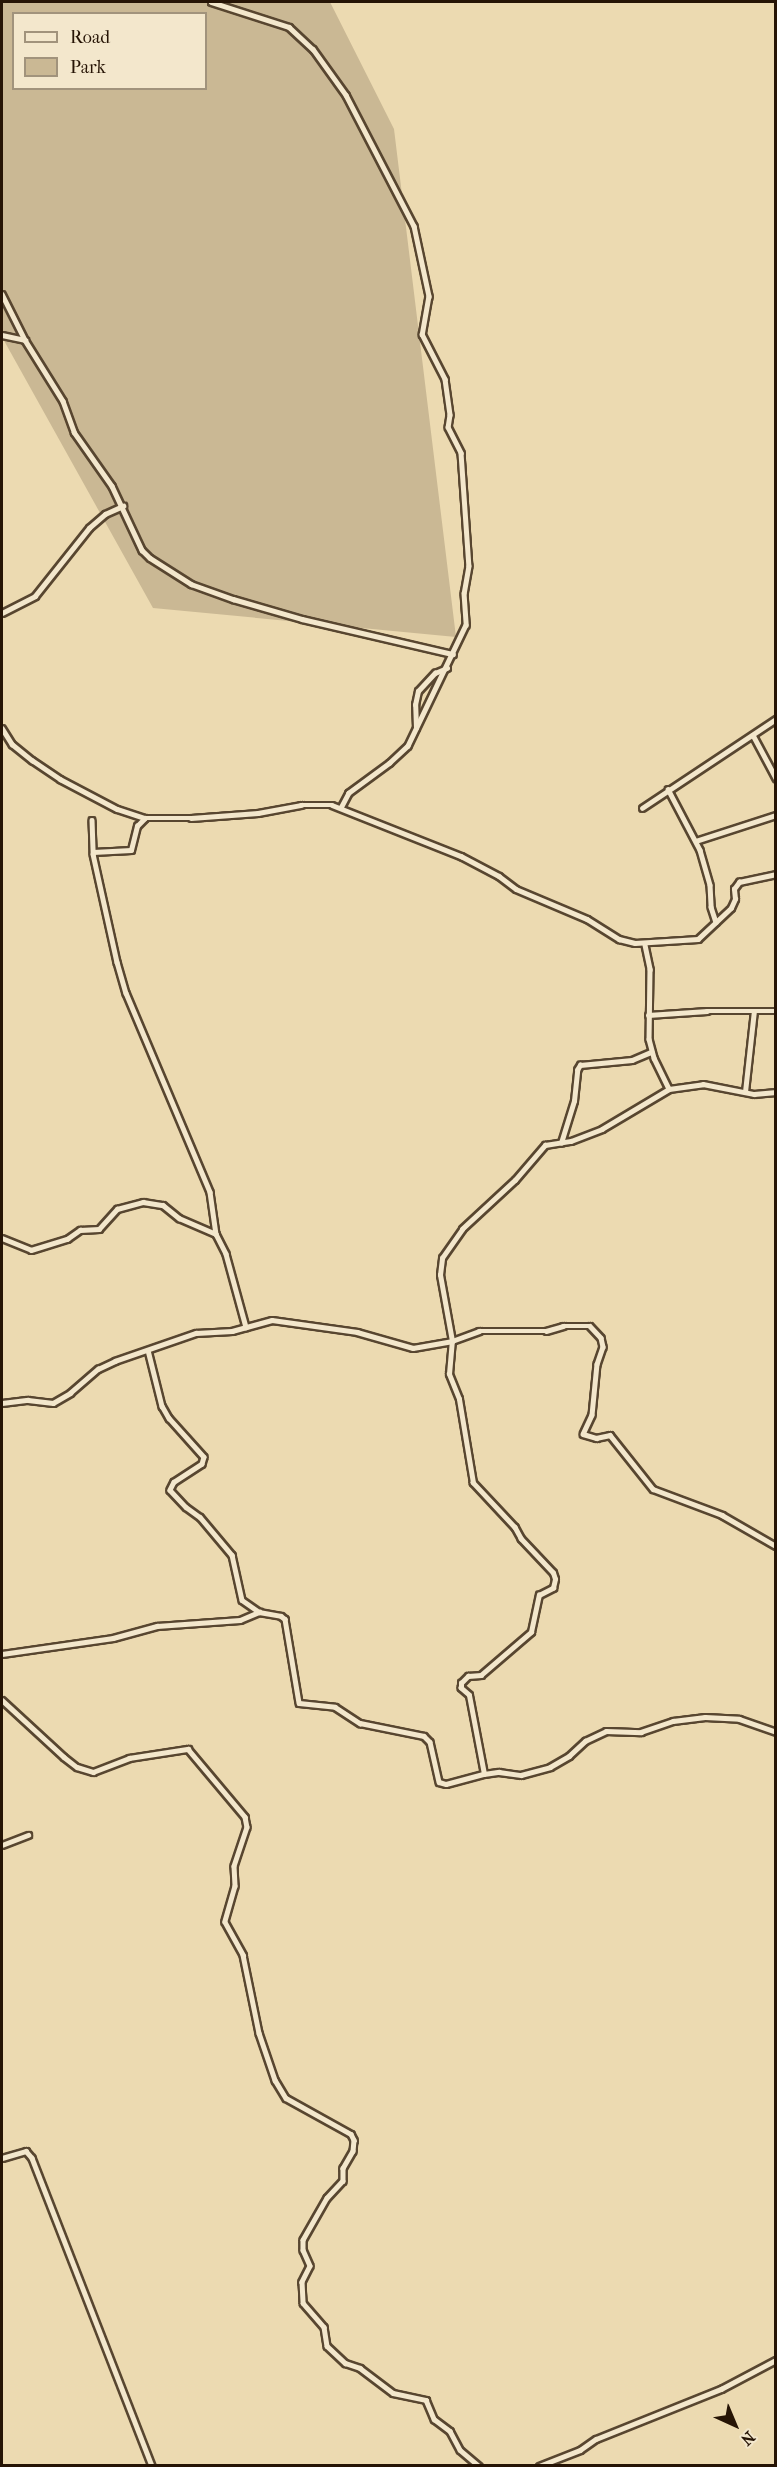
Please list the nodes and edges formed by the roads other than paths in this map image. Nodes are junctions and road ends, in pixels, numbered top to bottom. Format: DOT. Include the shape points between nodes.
graph roads {
  1 [pos="211,2"];
  2 [pos="2,294"];
  3 [pos="2,335"];
  4 [pos="25,340"];
  5 [pos="123,506"];
  6 [pos="2,613"];
  7 [pos="453,654"];
  8 [pos="447,668"];
  9 [pos="776,719"];
  10 [pos="2,728"];
  11 [pos="416,730"];
  12 [pos="753,735"];
  13 [pos="776,778"];
  14 [pos="668,789"];
  15 [pos="341,808"];
  16 [pos="642,808"];
  17 [pos="776,815"];
  18 [pos="145,818"];
  19 [pos="92,820"];
  20 [pos="696,841"];
  21 [pos="93,852"];
  22 [pos="776,874"];
  23 [pos="716,922"];
  24 [pos="645,945"];
  25 [pos="754,1011"];
  26 [pos="776,1011"];
  27 [pos="648,1015"];
  28 [pos="651,1052"];
  29 [pos="669,1089"];
  30 [pos="744,1092"];
  31 [pos="776,1092"];
  32 [pos="561,1143"];
  33 [pos="216,1234"];
  34 [pos="2,1238"];
  35 [pos="246,1327"];
  36 [pos="452,1341"];
  37 [pos="148,1350"];
  38 [pos="2,1403"];
  39 [pos="776,1546"];
  40 [pos="259,1612"];
  41 [pos="2,1654"];
  42 [pos="2,1700"];
  43 [pos="776,1732"];
  44 [pos="484,1774"];
  45 [pos="28,1834"];
  46 [pos="2,1845"];
  47 [pos="2,2158"];
  48 [pos="776,2360"];
  49 [pos="152,2466"];
  50 [pos="479,2466"];
  51 [pos="538,2466"];
  1 -- 7 [label="street" via="289,27 303,38 346,95 414,226 429,296 422,334 445,378 448,427 462,461 469,566 464,593 467,618"];
  2 -- 4 [label="street"];
  3 -- 4 [label="street"];
  4 -- 5 [label="street" via="63,401 74,432"];
  5 -- 6 [label="street" via="105,513 89,528 35,596"];
  5 -- 7 [label="street" via="145,554 191,584 302,619"];
  7 -- 8 [label="street"];
  8 -- 11 [label="street"];
  8 -- 11 [label="street" via="418,691"];
  9 -- 12 [label="street"];
  10 -- 18 [label="street" via="20,750 60,779 117,809"];
  11 -- 15 [label="street" via="405,749 352,791"];
  12 -- 13 [label="street"];
  12 -- 14 [label="street"];
  14 -- 16 [label="street"];
  14 -- 20 [label="street"];
  15 -- 18 [label="street" via="317,804 258,813"];
  15 -- 24 [label="street" via="461,856 516,889 587,919 619,939"];
  17 -- 20 [label="street"];
  18 -- 21 [label="street" via="137,826 131,850"];
  19 -- 21 [label="street"];
  20 -- 23 [label="street" via="710,885"];
  21 -- 33 [label="street" via="126,993 210,1192"];
  22 -- 23 [label="street" via="739,882 734,889 734,902"];
  23 -- 24 [label="street" via="698,939"];
  24 -- 27 [label="street" via="650,969"];
  25 -- 26 [label="street"];
  25 -- 27 [label="street"];
  25 -- 30 [label="street"];
  27 -- 28 [label="street"];
  28 -- 29 [label="street"];
  28 -- 32 [label="street" via="632,1060 580,1065"];
  29 -- 30 [label="street" via="703,1084"];
  29 -- 32 [label="street" via="602,1129"];
  30 -- 31 [label="street"];
  32 -- 36 [label="street" via="544,1146 515,1180 462,1229 443,1254 440,1269"];
  33 -- 34 [label="street" via="179,1218 163,1205 143,1202 117,1209 99,1229 80,1230 67,1239 31,1250"];
  33 -- 35 [label="street" via="226,1254"];
  35 -- 36 [label="street" via="284,1321 357,1332 413,1348"];
  35 -- 37 [label="street" via="196,1333"];
  36 -- 39 [label="street" via="478,1331 546,1332 563,1326 591,1326 603,1347 597,1364 592,1415 583,1434 596,1438 610,1435 654,1490 722,1515"];
  36 -- 44 [label="street" via="449,1374 459,1399 473,1483 555,1579 552,1588 539,1595 531,1632 481,1675 468,1676 461,1683 469,1695"];
  37 -- 38 [label="street" via="98,1369 57,1401"];
  37 -- 40 [label="street" via="162,1406 204,1457 202,1464 174,1482 170,1490 230,1551 236,1564 239,1597"];
  40 -- 41 [label="street" via="240,1620 157,1626 113,1638"];
  40 -- 44 [label="street" via="285,1619 299,1703 335,1707 360,1723 426,1737 439,1782 447,1785"];
  42 -- 50 [label="street" via="62,1756 93,1772 129,1758 188,1749 245,1817 247,1827 234,1866 235,1886 225,1922 243,1955 259,2033 275,2080 286,2098 351,2134 354,2140 353,2151 343,2168 343,2182 324,2203 303,2240 310,2266 302,2282 303,2303 324,2327 327,2346 345,2363 360,2368 393,2393 426,2400 434,2419 450,2431 460,2450"];
  43 -- 44 [label="street" via="739,1719 689,1719 640,1732 606,1731 585,1741 554,1765 521,1775"];
  45 -- 46 [label="street"];
  47 -- 49 [label="street" via="26,2151 32,2158"];
  48 -- 51 [label="street" via="721,2389"];
}
